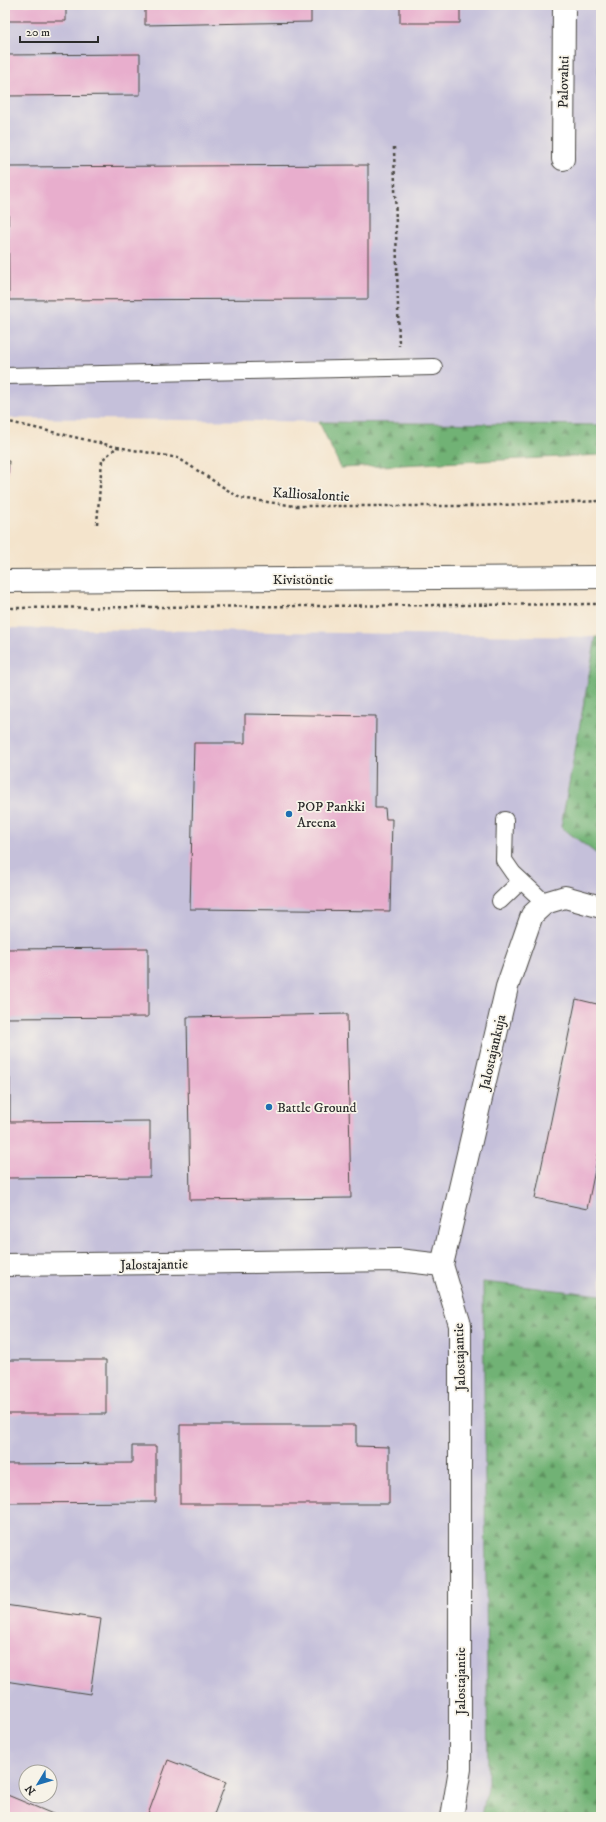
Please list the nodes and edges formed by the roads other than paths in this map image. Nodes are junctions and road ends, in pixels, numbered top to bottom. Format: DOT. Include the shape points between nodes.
graph roads {
  1 [pos="564,5"];
  2 [pos="563,159"];
  3 [pos="434,367"];
  4 [pos="5,376"];
  5 [pos="601,576"];
  6 [pos="5,581"];
  7 [pos="505,820"];
  8 [pos="521,881"];
  9 [pos="500,901"];
  10 [pos="545,904"];
  11 [pos="601,907"];
  12 [pos="5,1265"];
  13 [pos="442,1265"];
  14 [pos="452,1817"];
  1 -- 2 [label="street, Palovahti"];
  3 -- 4 [label="lane"];
  5 -- 6 [label="street, Kivistöntie"];
  7 -- 8 [label="lane" via="504,860"];
  8 -- 9 [label="lane"];
  8 -- 10 [label="lane"];
  10 -- 11 [label="street, Jalostajankuja" via="565,897"];
  10 -- 13 [label="street, Jalostajankuja" via="532,915 507,986"];
  12 -- 13 [label="street, Jalostajantie" via="398,1260"];
  13 -- 14 [label="street, Jalostajantie" via="460,1325 460,1769"];
}
